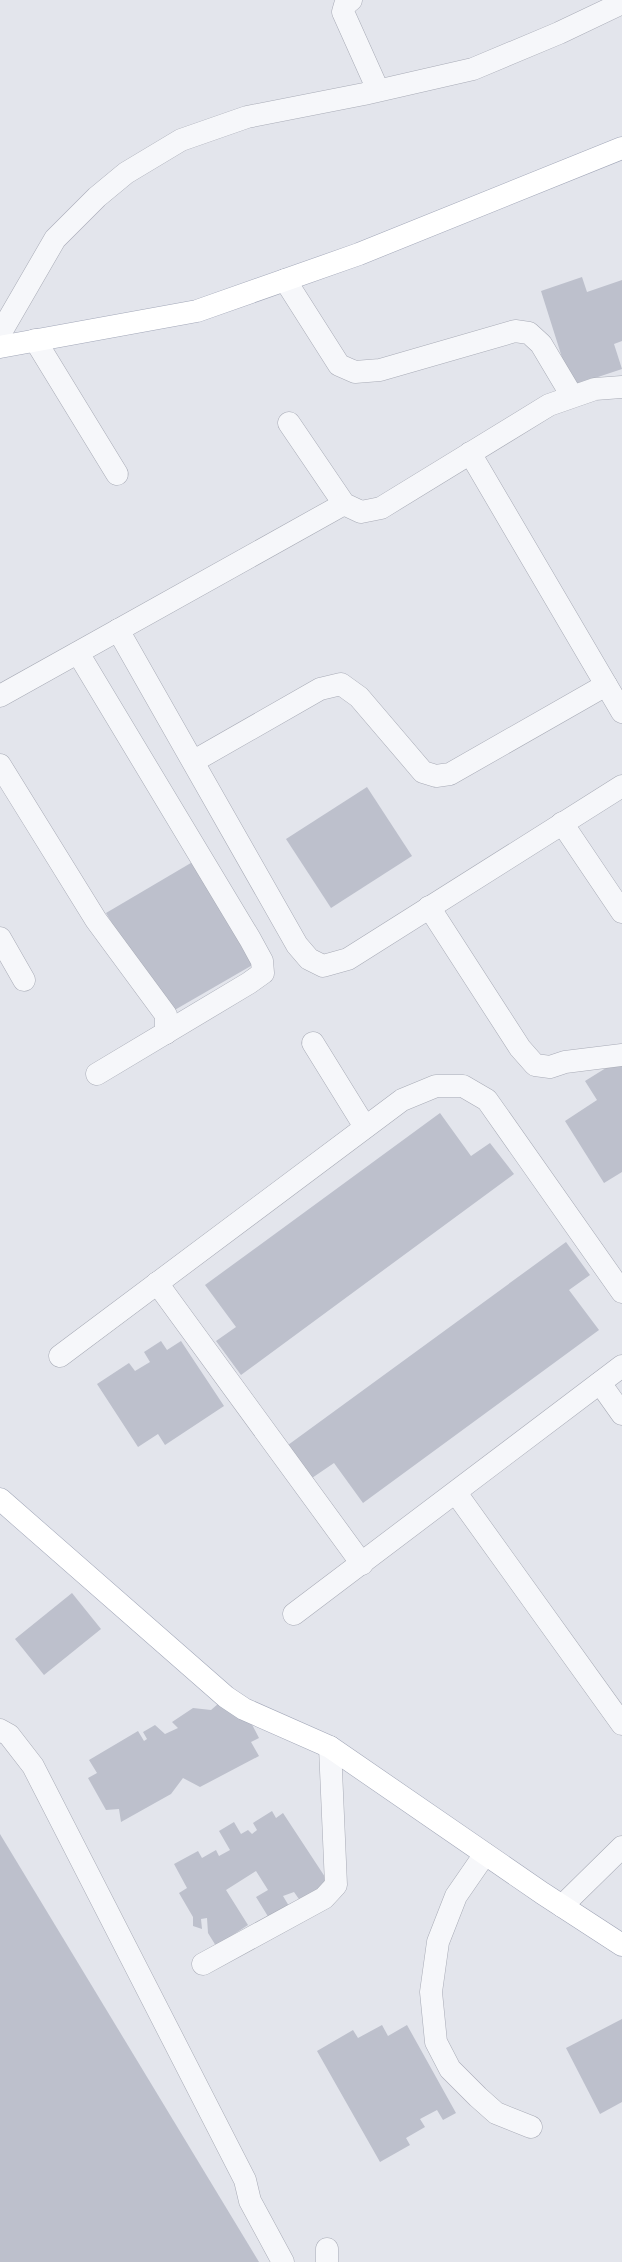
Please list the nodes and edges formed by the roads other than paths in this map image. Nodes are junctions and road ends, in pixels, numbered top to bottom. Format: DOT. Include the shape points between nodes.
graph roads {
  1 [pos="351,0"];
  2 [pos="622,3"];
  3 [pos="378,90"];
  4 [pos="622,148"];
  5 [pos="286,280"];
  6 [pos="0,334"];
  7 [pos="35,340"];
  8 [pos="0,347"];
  9 [pos="622,387"];
  10 [pos="572,396"];
  11 [pos="289,423"];
  12 [pos="470,453"];
  13 [pos="117,474"];
  14 [pos="344,504"];
  15 [pos="118,630"];
  16 [pos="78,653"];
  17 [pos="606,685"];
  18 [pos="0,696"];
  19 [pos="622,712"];
  20 [pos="194,761"];
  21 [pos="0,765"];
  22 [pos="622,786"];
  23 [pos="562,823"];
  24 [pos="429,908"];
  25 [pos="622,912"];
  26 [pos="0,938"];
  27 [pos="24,980"];
  28 [pos="166,1033"];
  29 [pos="313,1043"];
  30 [pos="622,1056"];
  31 [pos="97,1074"];
  32 [pos="365,1127"];
  33 [pos="157,1283"];
  34 [pos="622,1292"];
  35 [pos="60,1356"];
  36 [pos="622,1366"];
  37 [pos="600,1383"];
  38 [pos="622,1414"];
  39 [pos="456,1493"];
  40 [pos="0,1499"];
  41 [pos="362,1564"];
  42 [pos="294,1614"];
  43 [pos="622,1724"];
  44 [pos="0,1730"];
  45 [pos="330,1747"];
  46 [pos="622,1847"];
  47 [pos="485,1854"];
  48 [pos="562,1906"];
  49 [pos="622,1945"];
  50 [pos="202,1964"];
  51 [pos="531,2127"];
  52 [pos="283,2262"];
  1 -- 3 [label="street" via="345,5 343,12"];
  2 -- 3 [label="street" via="473,69"];
  3 -- 6 [label="street" via="247,116 181,140 126,173 96,197 55,239"];
  4 -- 5 [label="main road" via="359,254"];
  5 -- 7 [label="main road" via="197,311"];
  5 -- 10 [label="street" via="339,365 355,372 380,370 515,332 529,333 541,344"];
  7 -- 8 [label="main road"];
  7 -- 13 [label="street"];
  9 -- 10 [label="street" via="595,389"];
  10 -- 12 [label="street" via="549,405"];
  11 -- 14 [label="street"];
  12 -- 14 [label="street" via="381,508 361,512"];
  12 -- 17 [label="street"];
  14 -- 15 [label="street"];
  15 -- 16 [label="street"];
  15 -- 20 [label="street"];
  16 -- 18 [label="street"];
  16 -- 28 [label="street" via="262,961 263,973"];
  17 -- 19 [label="street"];
  17 -- 20 [label="street" via="450,774 436,776 423,772 359,697 341,684 320,689"];
  20 -- 24 [label="street" via="297,945 309,958 323,966 348,959"];
  21 -- 28 [label="street" via="96,920 166,1015"];
  22 -- 23 [label="street"];
  23 -- 24 [label="street"];
  23 -- 25 [label="street"];
  24 -- 30 [label="street" via="520,1048 535,1065 550,1067 565,1062"];
  26 -- 27 [label="street"];
  28 -- 31 [label="street"];
  29 -- 32 [label="street"];
  32 -- 33 [label="street"];
  32 -- 34 [label="street" via="402,1100 436,1086 463,1086 487,1100"];
  33 -- 35 [label="street"];
  33 -- 41 [label="street"];
  36 -- 37 [label="street"];
  37 -- 38 [label="street"];
  37 -- 39 [label="street"];
  39 -- 41 [label="street"];
  39 -- 43 [label="street"];
  40 -- 45 [label="main road" via="226,1697 244,1710"];
  41 -- 42 [label="street"];
  44 -- 52 [label="street" via="10,1734 33,1766 241,2173 250,2201"];
  45 -- 47 [label="main road"];
  45 -- 50 [label="street" via="336,1884 324,1898"];
  46 -- 48 [label="street"];
  47 -- 48 [label="main road"];
  47 -- 51 [label="street" via="456,1896 438,1942 431,1992 436,2042 450,2069 478,2097 496,2113"];
  48 -- 49 [label="main road"];
}
